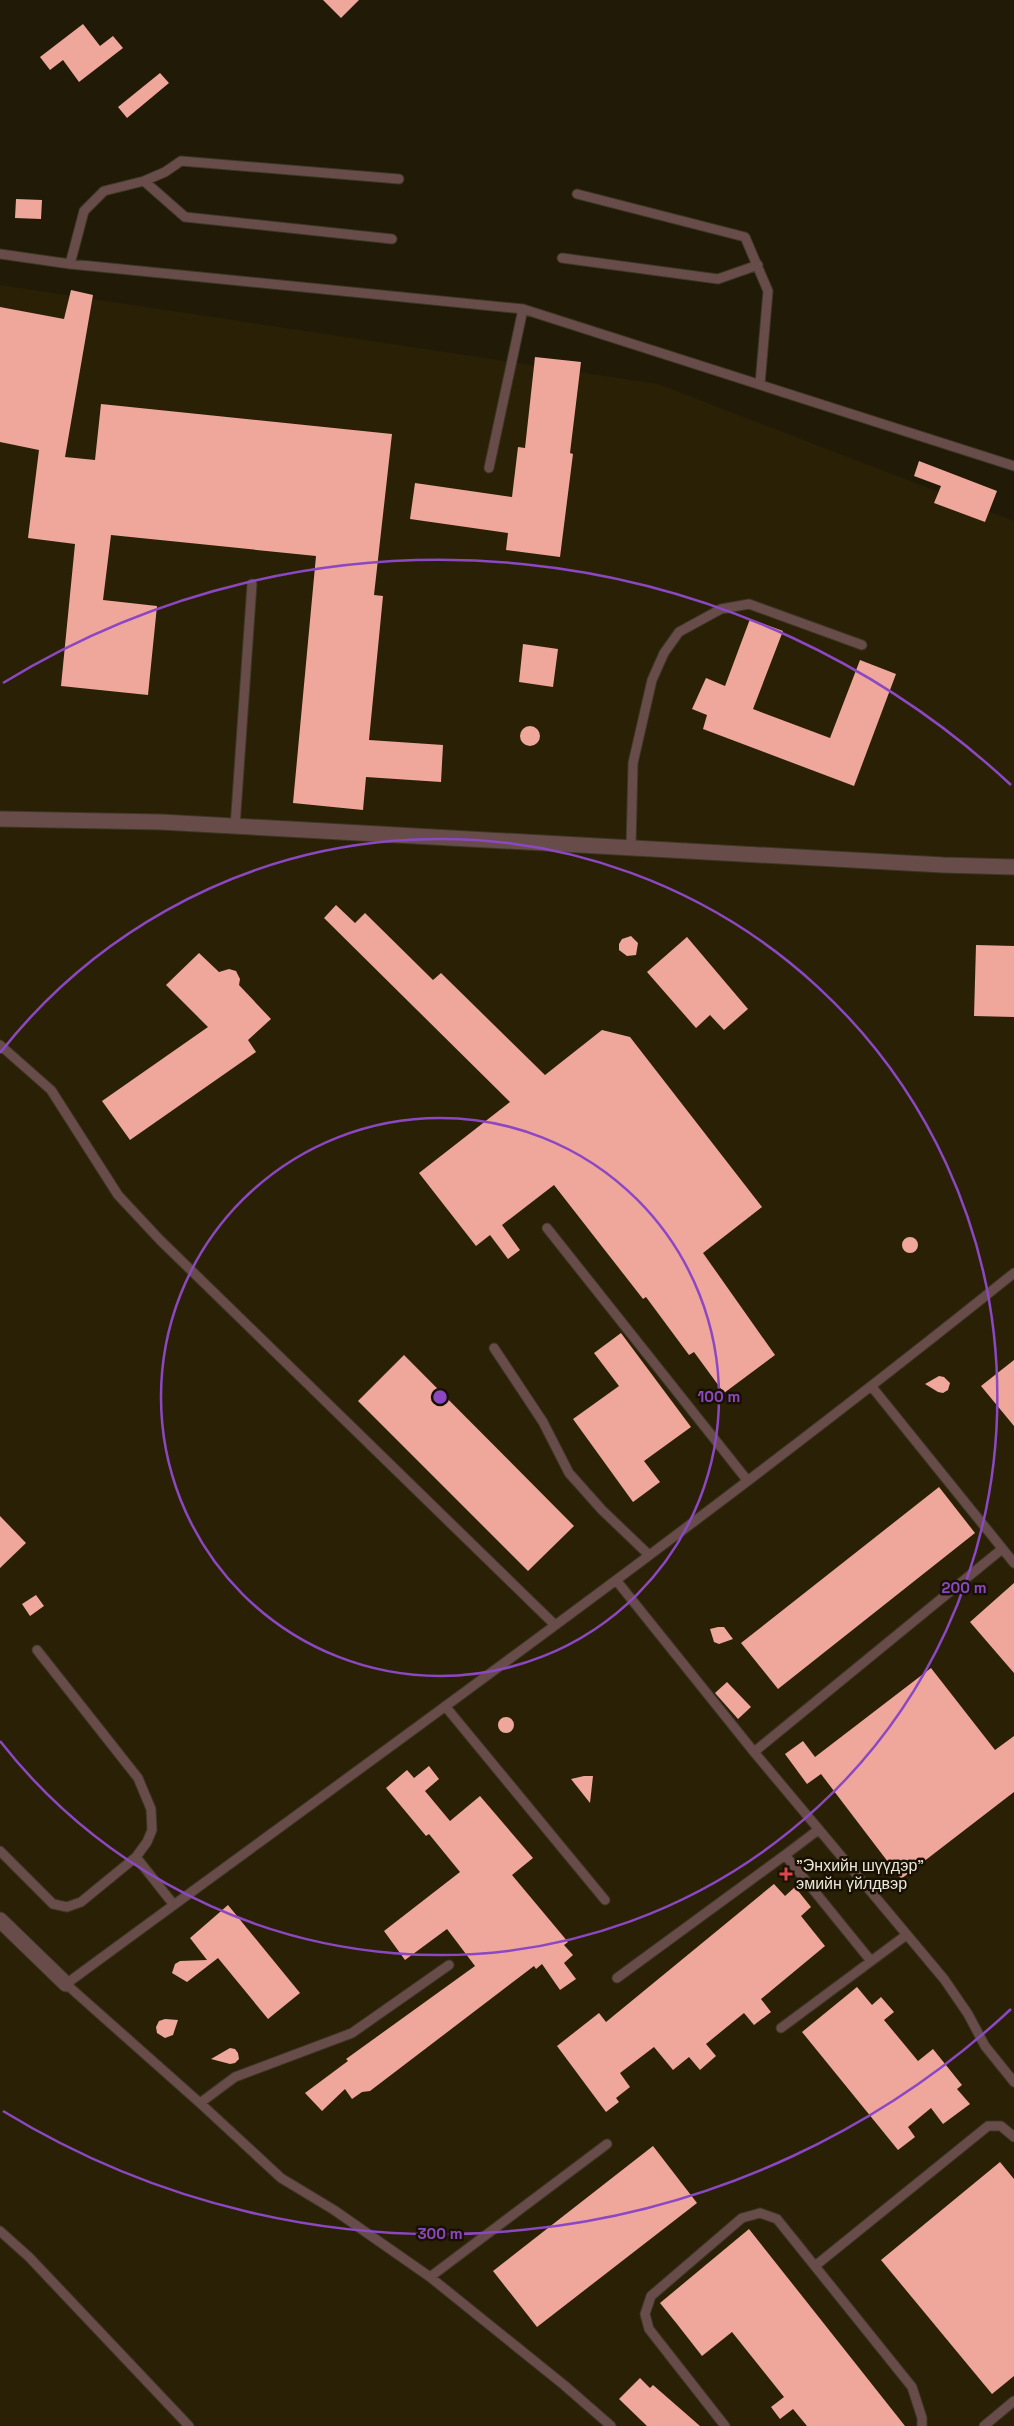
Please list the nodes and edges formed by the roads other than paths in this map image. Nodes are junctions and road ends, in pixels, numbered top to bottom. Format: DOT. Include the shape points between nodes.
graph roads {
  1 [pos="399,179"];
  2 [pos="144,181"];
  3 [pos="576,194"];
  4 [pos="392,239"];
  5 [pos="0,254"];
  6 [pos="562,258"];
  7 [pos="70,264"];
  8 [pos="758,265"];
  9 [pos="523,309"];
  10 [pos="760,384"];
  11 [pos="1014,466"];
  12 [pos="489,468"];
  13 [pos="252,584"];
  14 [pos="862,644"];
  15 [pos="0,819"];
  16 [pos="235,827"];
  17 [pos="631,847"];
  18 [pos="1014,866"];
  19 [pos="0,1044"];
  20 [pos="547,1228"];
  21 [pos="1014,1273"];
  22 [pos="494,1348"];
  23 [pos="872,1387"];
  24 [pos="747,1480"];
  25 [pos="1002,1549"];
  26 [pos="649,1555"];
  27 [pos="1014,1563"];
  28 [pos="616,1580"];
  29 [pos="555,1625"];
  30 [pos="37,1650"];
  31 [pos="445,1706"];
  32 [pos="754,1752"];
  33 [pos="818,1830"];
  34 [pos="0,1850"];
  35 [pos="786,1854"];
  36 [pos="136,1857"];
  37 [pos="604,1900"];
  38 [pos="174,1905"];
  39 [pos="0,1920"];
  40 [pos="905,1936"];
  41 [pos="871,1961"];
  42 [pos="449,1965"];
  43 [pos="617,1978"];
  44 [pos="66,1984"];
  45 [pos="781,2028"];
  46 [pos="1014,2082"];
  47 [pos="200,2102"];
  48 [pos="1014,2137"];
  49 [pos="608,2144"];
  50 [pos="0,2231"];
  51 [pos="815,2266"];
  52 [pos="430,2277"];
  53 [pos="1014,2401"];
  54 [pos="190,2426"];
  55 [pos="611,2426"];
  56 [pos="725,2426"];
  57 [pos="922,2426"];
  58 [pos="984,2426"];
  1 -- 2 [label="lane" via="181,161"];
  2 -- 4 [label="lane" via="185,217"];
  2 -- 7 [label="lane" via="104,191 84,211"];
  3 -- 8 [label="lane" via="745,237"];
  5 -- 7 [label="lane"];
  6 -- 8 [label="lane" via="718,279"];
  7 -- 9 [label="lane"];
  8 -- 10 [label="lane" via="768,291"];
  9 -- 10 [label="lane"];
  9 -- 12 [label="lane"];
  10 -- 11 [label="lane"];
  13 -- 16 [label="lane"];
  14 -- 17 [label="lane" via="749,604 721,609 679,632 664,653 652,680 633,763"];
  15 -- 16 [label="street"];
  16 -- 17 [label="street"];
  17 -- 18 [label="street" via="943,865"];
  19 -- 29 [label="lane" via="51,1090 118,1195 160,1240"];
  20 -- 24 [label="lane"];
  21 -- 23 [label="lane"];
  22 -- 26 [label="lane" via="542,1422 569,1473"];
  23 -- 24 [label="lane"];
  23 -- 25 [label="lane"];
  24 -- 26 [label="lane"];
  25 -- 27 [label="lane"];
  25 -- 32 [label="lane"];
  26 -- 28 [label="lane"];
  28 -- 29 [label="lane"];
  28 -- 32 [label="lane"];
  29 -- 31 [label="lane"];
  30 -- 36 [label="lane" via="138,1778 151,1809 152,1830"];
  31 -- 37 [label="lane"];
  31 -- 38 [label="lane"];
  32 -- 33 [label="lane"];
  33 -- 35 [label="lane"];
  33 -- 40 [label="lane"];
  34 -- 36 [label="lane" via="53,1904 67,1907 81,1902"];
  35 -- 41 [label="lane"];
  35 -- 43 [label="lane"];
  36 -- 38 [label="lane"];
  38 -- 44 [label="lane"];
  39 -- 44 [label="street"];
  40 -- 41 [label="lane"];
  40 -- 46 [label="lane" via="944,1979 985,2046"];
  41 -- 45 [label="lane"];
  42 -- 47 [label="lane" via="352,2033 235,2077"];
  44 -- 47 [label="lane"];
  47 -- 52 [label="lane" via="281,2178 334,2210"];
  48 -- 51 [label="lane" via="1001,2126 988,2126"];
  49 -- 52 [label="lane"];
  50 -- 54 [label="lane" via="29,2257"];
  51 -- 56 [label="lane" via="777,2219 760,2213 742,2218 651,2296 645,2314 649,2329"];
  51 -- 57 [label="lane" via="912,2387"];
  52 -- 55 [label="lane"];
  53 -- 58 [label="lane"];
}
